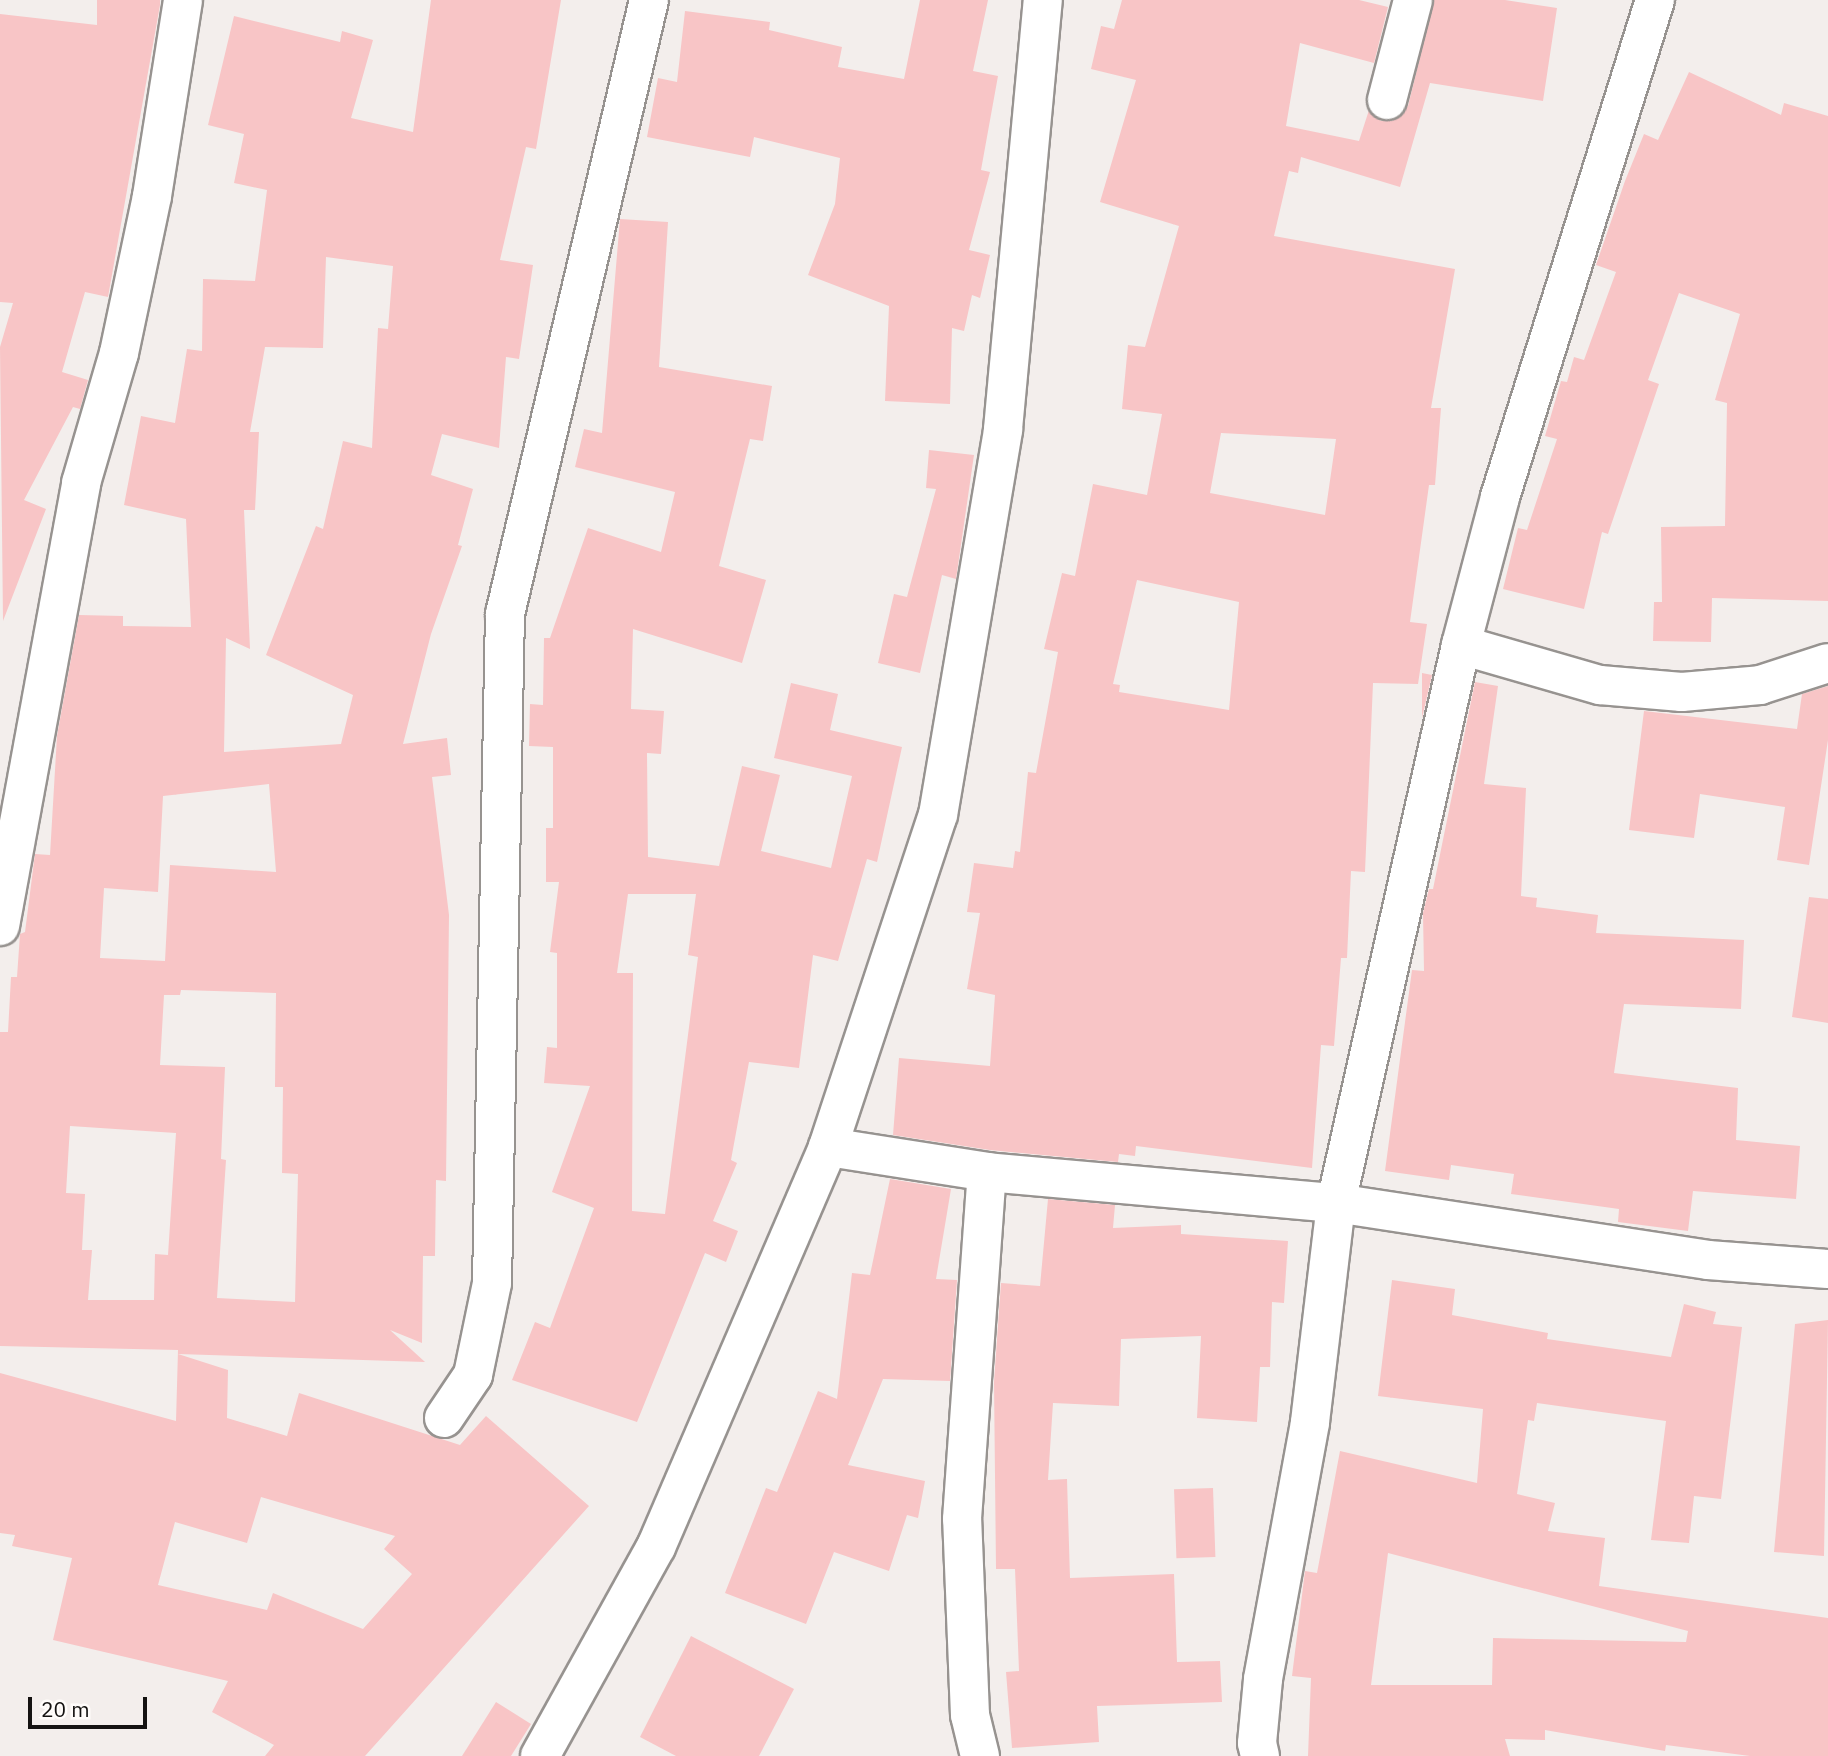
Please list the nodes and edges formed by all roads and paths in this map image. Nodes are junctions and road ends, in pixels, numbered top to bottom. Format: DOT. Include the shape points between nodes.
graph roads {
  1 [pos="183,0"];
  2 [pos="649,0"];
  3 [pos="1043,0"];
  4 [pos="1413,0"];
  5 [pos="1655,0"];
  6 [pos="1387,100"];
  7 [pos="1461,645"];
  8 [pos="1828,663"];
  9 [pos="0,926"];
  10 [pos="828,1147"];
  11 [pos="987,1172"];
  12 [pos="1336,1203"];
  13 [pos="1828,1269"];
  14 [pos="444,1418"];
  15 [pos="540,1756"];
  16 [pos="980,1756"];
  17 [pos="1260,1756"];
  1 -- 9 [label="street" via="152,196 118,353 82,483"];
  2 -- 14 [label="street" via="505,614 492,1283 473,1375"];
  3 -- 10 [label="street" via="1003,429 938,815"];
  4 -- 6 [label="street"];
  5 -- 7 [label="street" via="1500,497"];
  7 -- 8 [label="street" via="1600,685 1682,692 1760,685"];
  7 -- 12 [label="street"];
  10 -- 11 [label="street"];
  10 -- 15 [label="street" via="656,1547"];
  11 -- 12 [label="street"];
  11 -- 16 [label="street" via="962,1519 971,1715"];
  12 -- 13 [label="street" via="1708,1260"];
  12 -- 17 [label="street" via="1310,1422 1263,1679 1257,1743"];
}
